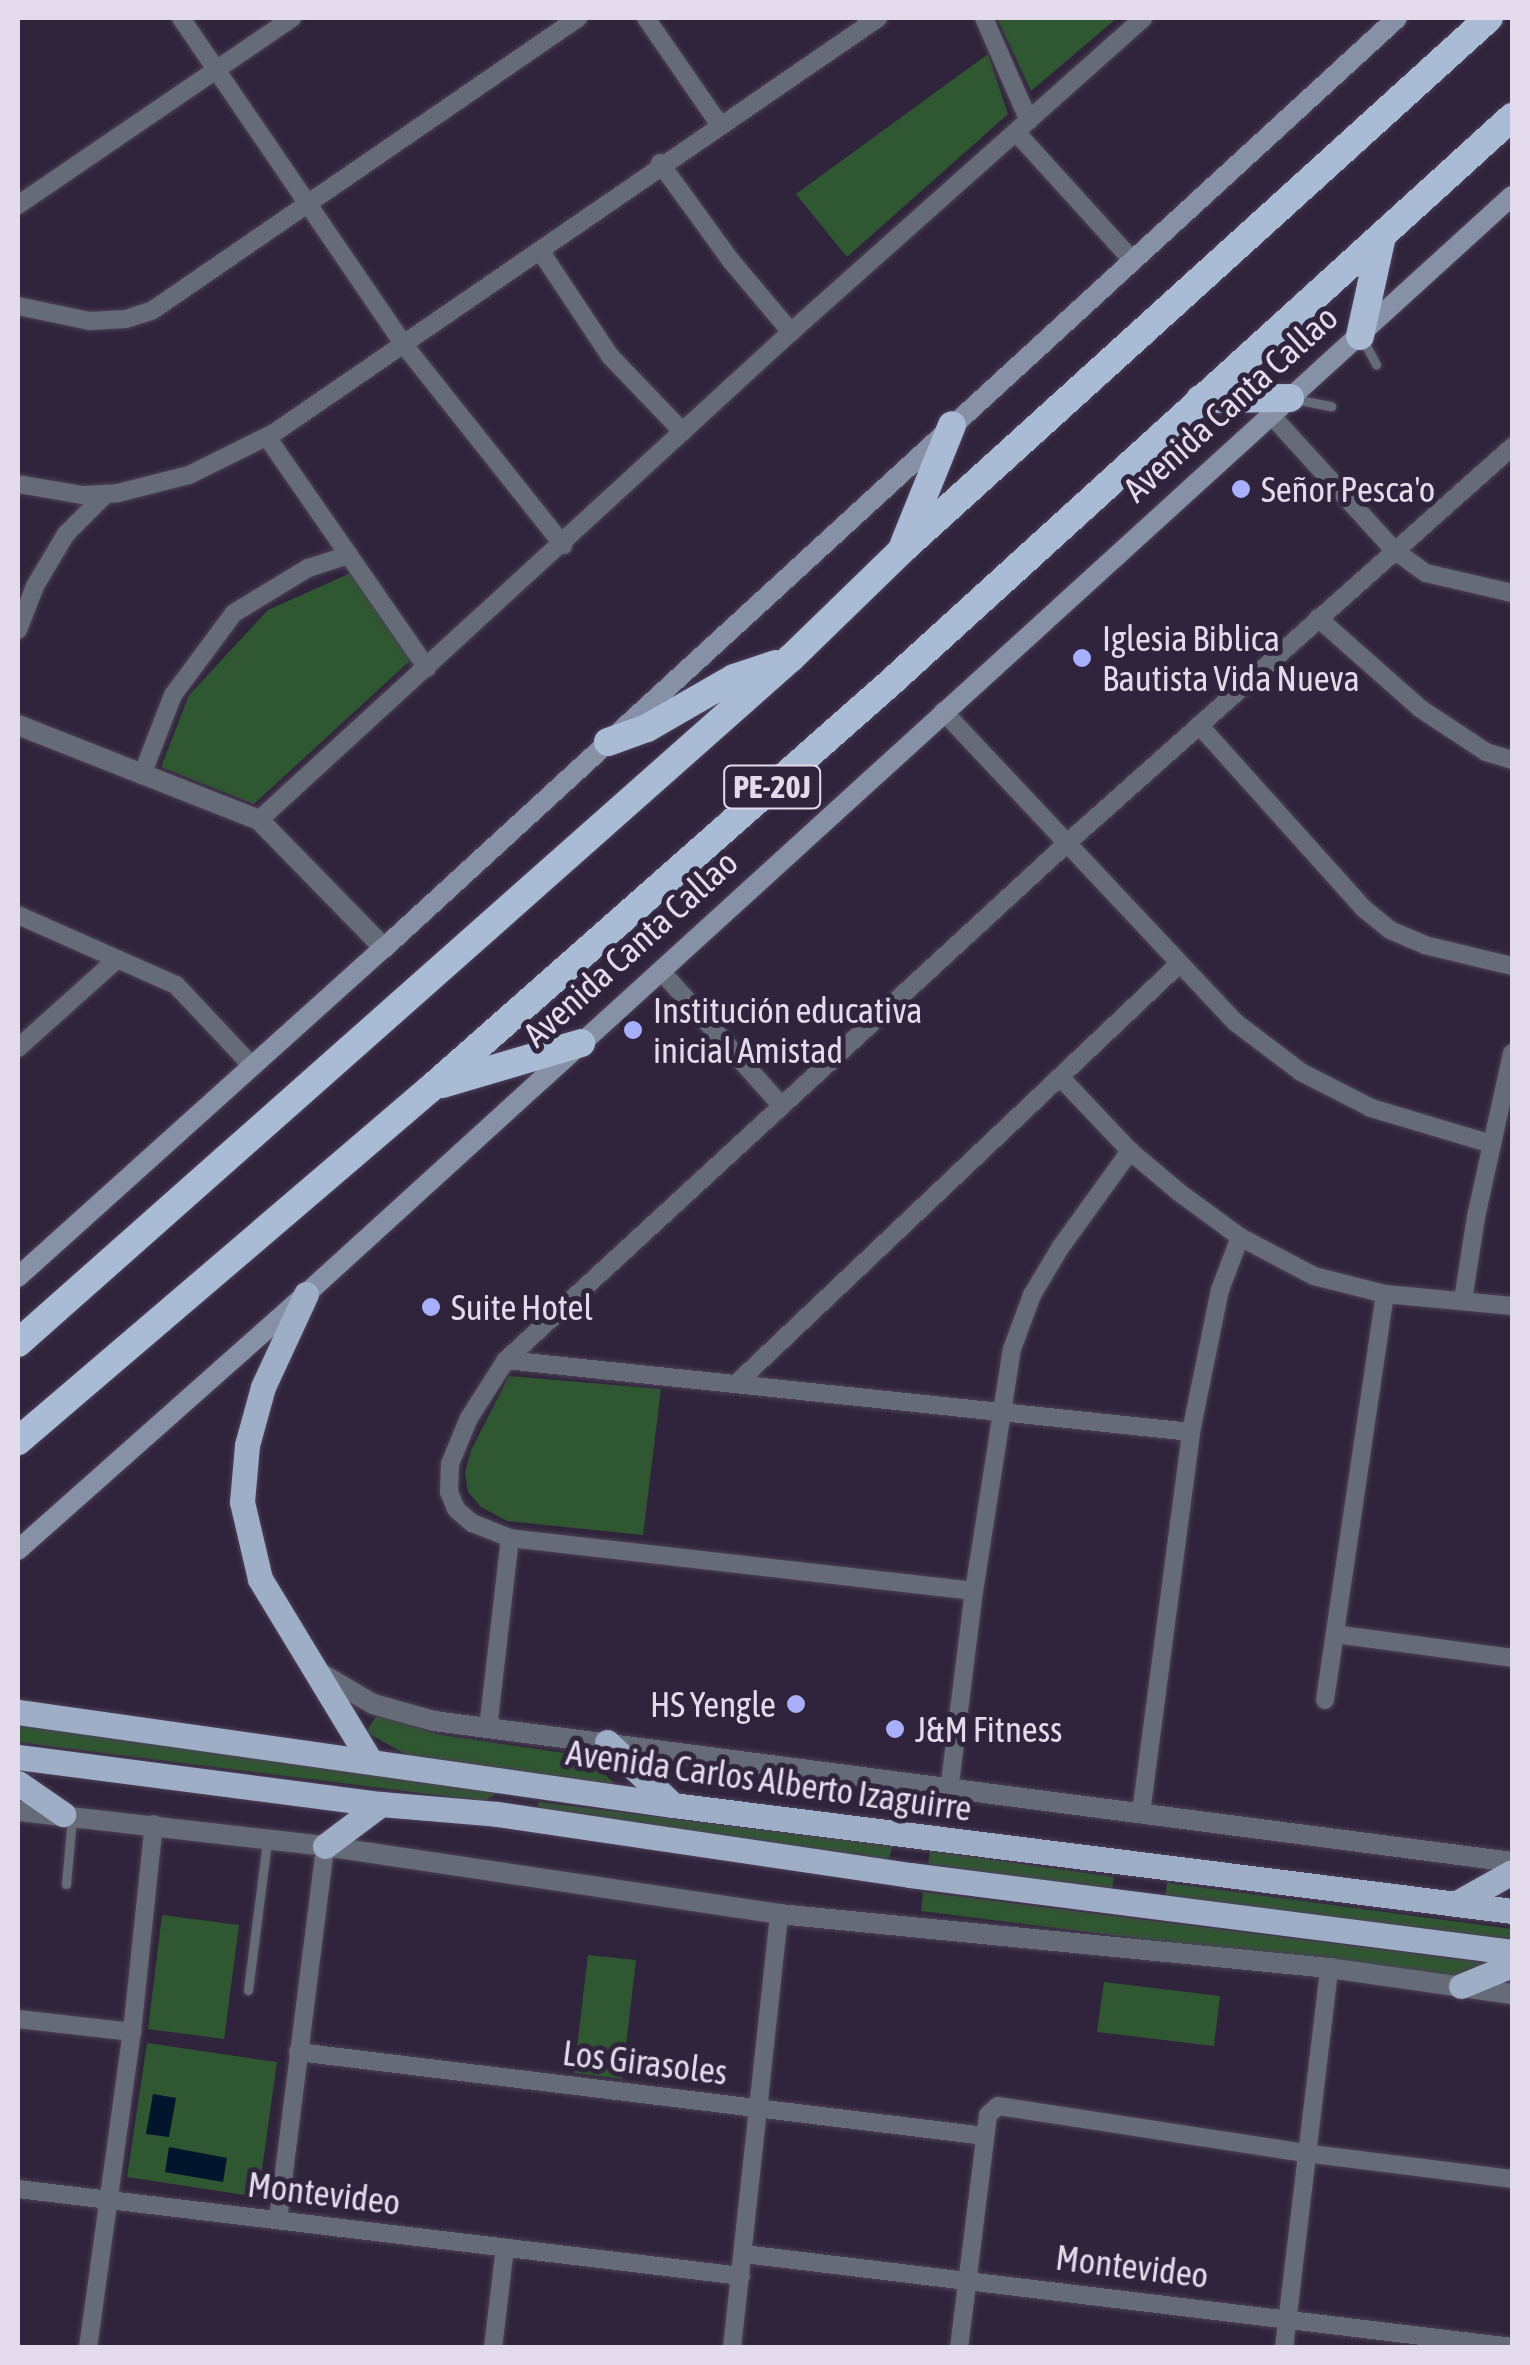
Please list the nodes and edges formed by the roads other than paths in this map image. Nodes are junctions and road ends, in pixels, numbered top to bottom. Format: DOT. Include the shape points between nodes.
graph roads {
  1 [pos="181,18"];
  2 [pos="292,18"];
  3 [pos="578,18"];
  4 [pos="646,18"];
  5 [pos="878,18"];
  6 [pos="984,18"];
  7 [pos="1144,18"];
  8 [pos="1397,18"];
  9 [pos="1489,18"];
  10 [pos="217,68"];
  11 [pos="1512,117"];
  12 [pos="719,124"];
  13 [pos="1022,126"];
  14 [pos="660,164"];
  15 [pos="1512,196"];
  16 [pos="309,202"];
  17 [pos="18,205"];
  18 [pos="1382,236"];
  19 [pos="540,252"];
  20 [pos="1131,259"];
  21 [pos="18,306"];
  22 [pos="791,332"];
  23 [pos="1360,336"];
  24 [pos="404,345"];
  25 [pos="1376,364"];
  26 [pos="1200,399"];
  27 [pos="1330,406"];
  28 [pos="1281,407"];
  29 [pos="952,425"];
  30 [pos="684,432"];
  31 [pos="267,437"];
  32 [pos="1512,447"];
  33 [pos="18,484"];
  34 [pos="106,494"];
  35 [pos="563,545"];
  36 [pos="902,550"];
  37 [pos="1394,550"];
  38 [pos="349,556"];
  39 [pos="1512,593"];
  40 [pos="1318,618"];
  41 [pos="18,630"];
  42 [pos="791,658"];
  43 [pos="427,668"];
  44 [pos="943,711"];
  45 [pos="18,725"];
  46 [pos="1198,725"];
  47 [pos="608,742"];
  48 [pos="1512,760"];
  49 [pos="142,775"];
  50 [pos="259,820"];
  51 [pos="1065,845"];
  52 [pos="18,915"];
  53 [pos="18,926"];
  54 [pos="49,930"];
  55 [pos="384,948"];
  56 [pos="115,960"];
  57 [pos="1179,964"];
  58 [pos="1512,966"];
  59 [pos="662,972"];
  60 [pos="581,1043"];
  61 [pos="18,1048"];
  62 [pos="1512,1058"];
  63 [pos="251,1066"];
  64 [pos="1062,1079"];
  65 [pos="431,1088"];
  66 [pos="780,1104"];
  67 [pos="1492,1144"];
  68 [pos="1130,1151"];
  69 [pos="1240,1237"];
  70 [pos="18,1277"];
  71 [pos="306,1294"];
  72 [pos="1385,1294"];
  73 [pos="1463,1300"];
  74 [pos="1512,1306"];
  75 [pos="18,1344"];
  76 [pos="506,1360"];
  77 [pos="737,1383"];
  78 [pos="1000,1411"];
  79 [pos="1191,1432"];
  80 [pos="18,1441"];
  81 [pos="510,1538"];
  82 [pos="18,1550"];
  83 [pos="974,1591"];
  84 [pos="1335,1634"];
  85 [pos="1512,1658"];
  86 [pos="312,1668"];
  87 [pos="1325,1700"];
  88 [pos="18,1712"];
  89 [pos="488,1728"];
  90 [pos="607,1742"];
  91 [pos="18,1756"];
  92 [pos="369,1759"];
  93 [pos="501,1779"];
  94 [pos="18,1783"];
  95 [pos="949,1791"];
  96 [pos="381,1804"];
  97 [pos="673,1805"];
  98 [pos="18,1811"];
  99 [pos="1141,1813"];
  100 [pos="498,1814"];
  101 [pos="68,1815"];
  102 [pos="154,1824"];
  103 [pos="268,1838"];
  104 [pos="325,1846"];
  105 [pos="1512,1862"];
  106 [pos="1153,1866"];
  107 [pos="1512,1872"];
  108 [pos="66,1884"];
  109 [pos="1139,1904"];
  110 [pos="1455,1904"];
  111 [pos="1512,1912"];
  112 [pos="779,1914"];
  113 [pos="1512,1952"];
  114 [pos="1512,1965"];
  115 [pos="1329,1968"];
  116 [pos="1461,1986"];
  117 [pos="248,1990"];
  118 [pos="1512,1994"];
  119 [pos="18,2019"];
  120 [pos="132,2032"];
  121 [pos="298,2052"];
  122 [pos="760,2109"];
  123 [pos="985,2136"];
  124 [pos="1304,2153"];
  125 [pos="1512,2179"];
  126 [pos="18,2189"];
  127 [pos="108,2198"];
  128 [pos="278,2220"];
  129 [pos="505,2248"];
  130 [pos="744,2254"];
  131 [pos="741,2276"];
  132 [pos="967,2278"];
  133 [pos="1288,2317"];
  134 [pos="1512,2346"];
  135 [pos="88,2348"];
  136 [pos="493,2348"];
  137 [pos="732,2348"];
  138 [pos="959,2348"];
  139 [pos="1284,2348"];
  1 -- 10 [label="street"];
  2 -- 10 [label="street"];
  3 -- 16 [label="street"];
  4 -- 12 [label="street"];
  5 -- 12 [label="street"];
  6 -- 13 [label="street"];
  7 -- 13 [label="street"];
  8 -- 20 [label="main road"];
  9 -- 36 [label="highway, PE-20J"];
  10 -- 16 [label="street"];
  10 -- 17 [label="street"];
  11 -- 18 [label="highway, Avenida Canta Callao / PE-20J"];
  12 -- 14 [label="street"];
  13 -- 20 [label="street"];
  13 -- 22 [label="street"];
  14 -- 19 [label="street"];
  14 -- 22 [label="street"];
  15 -- 23 [label="main road, Avenida Canta Callao"];
  16 -- 21 [label="street" via="141,315 89,321"];
  16 -- 24 [label="street"];
  18 -- 23 [label="highway"];
  18 -- 26 [label="highway, Avenida Canta Callao / PE-20J"];
  19 -- 24 [label="street"];
  19 -- 30 [label="street" via="610,356"];
  20 -- 29 [label="main road"];
  22 -- 30 [label="street"];
  23 -- 25 [label="lane"];
  23 -- 28 [label="main road, Avenida Canta Callao"];
  24 -- 31 [label="street"];
  24 -- 35 [label="street"];
  26 -- 28 [label="highway"];
  26 -- 65 [label="highway, Avenida Canta Callao / PE-20J"];
  27 -- 28 [label="lane"];
  28 -- 37 [label="street"];
  28 -- 44 [label="main road, Avenida Canta Callao"];
  29 -- 36 [label="highway"];
  29 -- 47 [label="main road"];
  30 -- 35 [label="street"];
  31 -- 34 [label="street" via="189,475"];
  31 -- 38 [label="street"];
  32 -- 37 [label="street"];
  33 -- 34 [label="street"];
  34 -- 41 [label="street" via="66,534"];
  35 -- 43 [label="street"];
  36 -- 42 [label="highway, PE-20J"];
  37 -- 39 [label="street" via="1426,572"];
  37 -- 40 [label="street"];
  38 -- 43 [label="street"];
  38 -- 49 [label="street" via="296,574 234,613 173,695"];
  40 -- 46 [label="street"];
  40 -- 48 [label="street" via="1421,709 1486,752"];
  42 -- 47 [label="highway" via="734,678 647,728"];
  42 -- 75 [label="highway, PE-20J"];
  43 -- 50 [label="street"];
  44 -- 51 [label="street"];
  44 -- 59 [label="main road, Avenida Canta Callao"];
  45 -- 49 [label="street"];
  46 -- 51 [label="street"];
  46 -- 58 [label="street" via="1390,930"];
  47 -- 55 [label="main road"];
  49 -- 50 [label="street"];
  50 -- 55 [label="street"];
  51 -- 57 [label="street"];
  51 -- 66 [label="street"];
  52 -- 54 [label="street"];
  53 -- 54 [label="street"];
  54 -- 56 [label="street"];
  55 -- 63 [label="main road"];
  56 -- 61 [label="street"];
  56 -- 63 [label="street" via="176,985"];
  57 -- 64 [label="street"];
  57 -- 67 [label="street" via="1235,1022 1301,1072 1370,1108"];
  59 -- 60 [label="main road, Avenida Canta Callao"];
  59 -- 66 [label="street"];
  60 -- 65 [label="highway"];
  60 -- 71 [label="main road, Avenida Canta Callao"];
  62 -- 67 [label="street"];
  63 -- 70 [label="main road"];
  64 -- 68 [label="street"];
  64 -- 77 [label="street"];
  65 -- 80 [label="highway, Avenida Canta Callao / PE-20J"];
  66 -- 76 [label="street"];
  67 -- 73 [label="street"];
  68 -- 69 [label="street"];
  68 -- 78 [label="street" via="1032,1295"];
  69 -- 72 [label="street" via="1314,1276"];
  69 -- 79 [label="street" via="1220,1290"];
  71 -- 82 [label="main road, Avenida Canta Callao"];
  71 -- 86 [label="main road" via="263,1387 247,1445 242,1502 260,1578"];
  72 -- 73 [label="street"];
  72 -- 84 [label="street"];
  73 -- 74 [label="street"];
  76 -- 77 [label="street"];
  76 -- 81 [label="street" via="469,1418 450,1464 448,1492 472,1523"];
  77 -- 78 [label="street"];
  78 -- 79 [label="street"];
  78 -- 83 [label="street"];
  79 -- 99 [label="street"];
  81 -- 83 [label="street"];
  81 -- 89 [label="street"];
  83 -- 95 [label="street"];
  84 -- 85 [label="street"];
  84 -- 87 [label="street"];
  86 -- 89 [label="street, Avenida Carlos Alberto Izaguirre" via="374,1704"];
  86 -- 92 [label="main road"];
  88 -- 92 [label="main road, Avenida Carlos Alberto Izaguirre"];
  89 -- 90 [label="street, Avenida Carlos Alberto Izaguirre"];
  90 -- 95 [label="street, Avenida Carlos Alberto Izaguirre"];
  90 -- 97 [label="main road"];
  91 -- 96 [label="main road, Avenida Carlos Alberto Izaguirre"];
  92 -- 93 [label="main road, Avenida Carlos Alberto Izaguirre"];
  93 -- 97 [label="main road, Avenida Carlos Alberto Izaguirre"];
  93 -- 100 [label="main road" via="510,1803"];
  94 -- 101 [label="main road"];
  95 -- 99 [label="street, Avenida Carlos Alberto Izaguirre"];
  96 -- 100 [label="main road, Avenida Carlos Alberto Izaguirre"];
  96 -- 104 [label="main road"];
  97 -- 106 [label="main road, Avenida Carlos Alberto Izaguirre"];
  98 -- 101 [label="street"];
  99 -- 105 [label="street, Avenida Carlos Alberto Izaguirre"];
  100 -- 109 [label="main road, Avenida Carlos Alberto Izaguirre"];
  101 -- 102 [label="street"];
  101 -- 108 [label="lane"];
  102 -- 103 [label="street"];
  102 -- 120 [label="street"];
  103 -- 104 [label="street"];
  103 -- 117 [label="lane"];
  104 -- 112 [label="street"];
  104 -- 121 [label="street"];
  106 -- 109 [label="main road" via="1134,1879"];
  106 -- 110 [label="main road, Avenida Carlos Alberto Izaguirre"];
  107 -- 110 [label="main road"];
  109 -- 113 [label="main road, Avenida Carlos Alberto Izaguirre"];
  110 -- 111 [label="main road, Avenida Carlos Alberto Izaguirre"];
  112 -- 115 [label="street"];
  112 -- 122 [label="street"];
  114 -- 116 [label="main road"];
  115 -- 116 [label="street"];
  115 -- 124 [label="street"];
  116 -- 118 [label="street"];
  119 -- 120 [label="street"];
  120 -- 127 [label="street"];
  121 -- 122 [label="street, Los Girasoles"];
  121 -- 128 [label="street"];
  122 -- 123 [label="street, Los Girasoles"];
  122 -- 130 [label="street"];
  123 -- 124 [label="street" via="988,2115 998,2106"];
  123 -- 132 [label="street"];
  124 -- 125 [label="street"];
  124 -- 133 [label="street"];
  126 -- 127 [label="street, Montevideo"];
  127 -- 128 [label="street, Montevideo"];
  127 -- 135 [label="street"];
  128 -- 129 [label="street, Montevideo"];
  129 -- 131 [label="street, Montevideo"];
  129 -- 136 [label="street"];
  130 -- 131 [label="street"];
  130 -- 132 [label="street, Montevideo"];
  131 -- 137 [label="street"];
  132 -- 133 [label="street, Montevideo"];
  132 -- 138 [label="street"];
  133 -- 134 [label="street, Montevideo"];
  133 -- 139 [label="street"];
}
